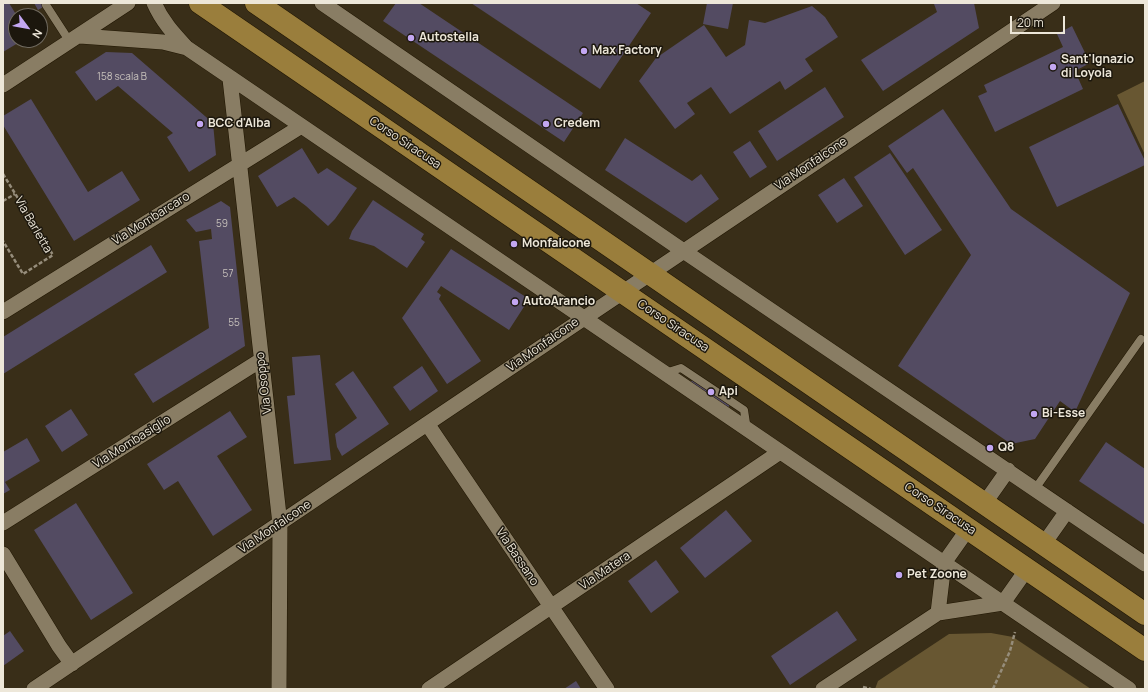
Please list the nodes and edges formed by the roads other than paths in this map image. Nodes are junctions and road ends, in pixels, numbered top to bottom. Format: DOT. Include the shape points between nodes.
graph roads {
  1 [pos="128,3"];
  2 [pos="154,3"];
  3 [pos="200,3"];
  4 [pos="256,3"];
  5 [pos="322,3"];
  6 [pos="1053,3"];
  7 [pos="46,6"];
  8 [pos="75,39"];
  9 [pos="187,48"];
  10 [pos="230,79"];
  11 [pos="3,85"];
  12 [pos="300,127"];
  13 [pos="239,165"];
  14 [pos="682,250"];
  15 [pos="649,273"];
  16 [pos="621,291"];
  17 [pos="3,312"];
  18 [pos="583,317"];
  19 [pos="1142,339"];
  20 [pos="261,360"];
  21 [pos="428,424"];
  22 [pos="780,452"];
  23 [pos="1008,470"];
  24 [pos="1035,488"];
  25 [pos="984,504"];
  26 [pos="1067,511"];
  27 [pos="3,523"];
  28 [pos="280,524"];
  29 [pos="968,529"];
  30 [pos="1043,545"];
  31 [pos="3,554"];
  32 [pos="944,563"];
  33 [pos="1145,564"];
  34 [pos="1027,569"];
  35 [pos="1003,603"];
  36 [pos="552,608"];
  37 [pos="938,613"];
  38 [pos="1145,614"];
  39 [pos="1145,650"];
  40 [pos="72,664"];
  41 [pos="833,687"];
  42 [pos="34,689"];
  43 [pos="279,689"];
  44 [pos="429,689"];
  45 [pos="607,689"];
  46 [pos="1129,689"];
  1 -- 8 [label="street"];
  2 -- 9 [label="street" via="169,29"];
  3 -- 16 [label="main road, Corso Siracusa"];
  4 -- 15 [label="main road"];
  5 -- 14 [label="street"];
  6 -- 14 [label="street, Via Monfalcone"];
  7 -- 8 [label="lane"];
  8 -- 9 [label="street" via="163,42"];
  8 -- 11 [label="street"];
  9 -- 10 [label="street"];
  10 -- 12 [label="street"];
  10 -- 13 [label="street, Via Osoppo"];
  12 -- 13 [label="street, Via Mombarcaro"];
  12 -- 18 [label="street"];
  13 -- 17 [label="street, Via Mombarcaro"];
  13 -- 20 [label="street, Via Osoppo"];
  14 -- 15 [label="street, Via Monfalcone"];
  14 -- 23 [label="street"];
  15 -- 16 [label="street, Via Monfalcone"];
  15 -- 25 [label="main road"];
  16 -- 18 [label="street, Via Monfalcone"];
  16 -- 29 [label="main road, Corso Siracusa"];
  18 -- 21 [label="street, Via Monfalcone"];
  18 -- 22 [label="street"];
  19 -- 24 [label="lane"];
  20 -- 27 [label="street, Via Mombasiglio"];
  20 -- 28 [label="street, Via Osoppo"];
  21 -- 28 [label="street, Via Monfalcone"];
  21 -- 36 [label="street, Via Bassano"];
  22 -- 32 [label="street"];
  22 -- 36 [label="street, Via Matera"];
  23 -- 24 [label="street"];
  23 -- 25 [label="street"];
  24 -- 26 [label="street"];
  25 -- 30 [label="main road"];
  26 -- 30 [label="street"];
  26 -- 33 [label="street"];
  28 -- 40 [label="street, Via Monfalcone"];
  28 -- 43 [label="street, Via Osoppo"];
  29 -- 32 [label="street"];
  29 -- 34 [label="main road, Corso Siracusa"];
  30 -- 38 [label="main road"];
  31 -- 40 [label="street"];
  32 -- 35 [label="street"];
  32 -- 37 [label="street"];
  34 -- 35 [label="street"];
  34 -- 39 [label="main road, Corso Siracusa"];
  35 -- 37 [label="street"];
  35 -- 46 [label="street"];
  36 -- 44 [label="street, Via Matera"];
  36 -- 45 [label="street, Via Bassano"];
  37 -- 41 [label="street"];
  40 -- 42 [label="street, Via Monfalcone"];
}
